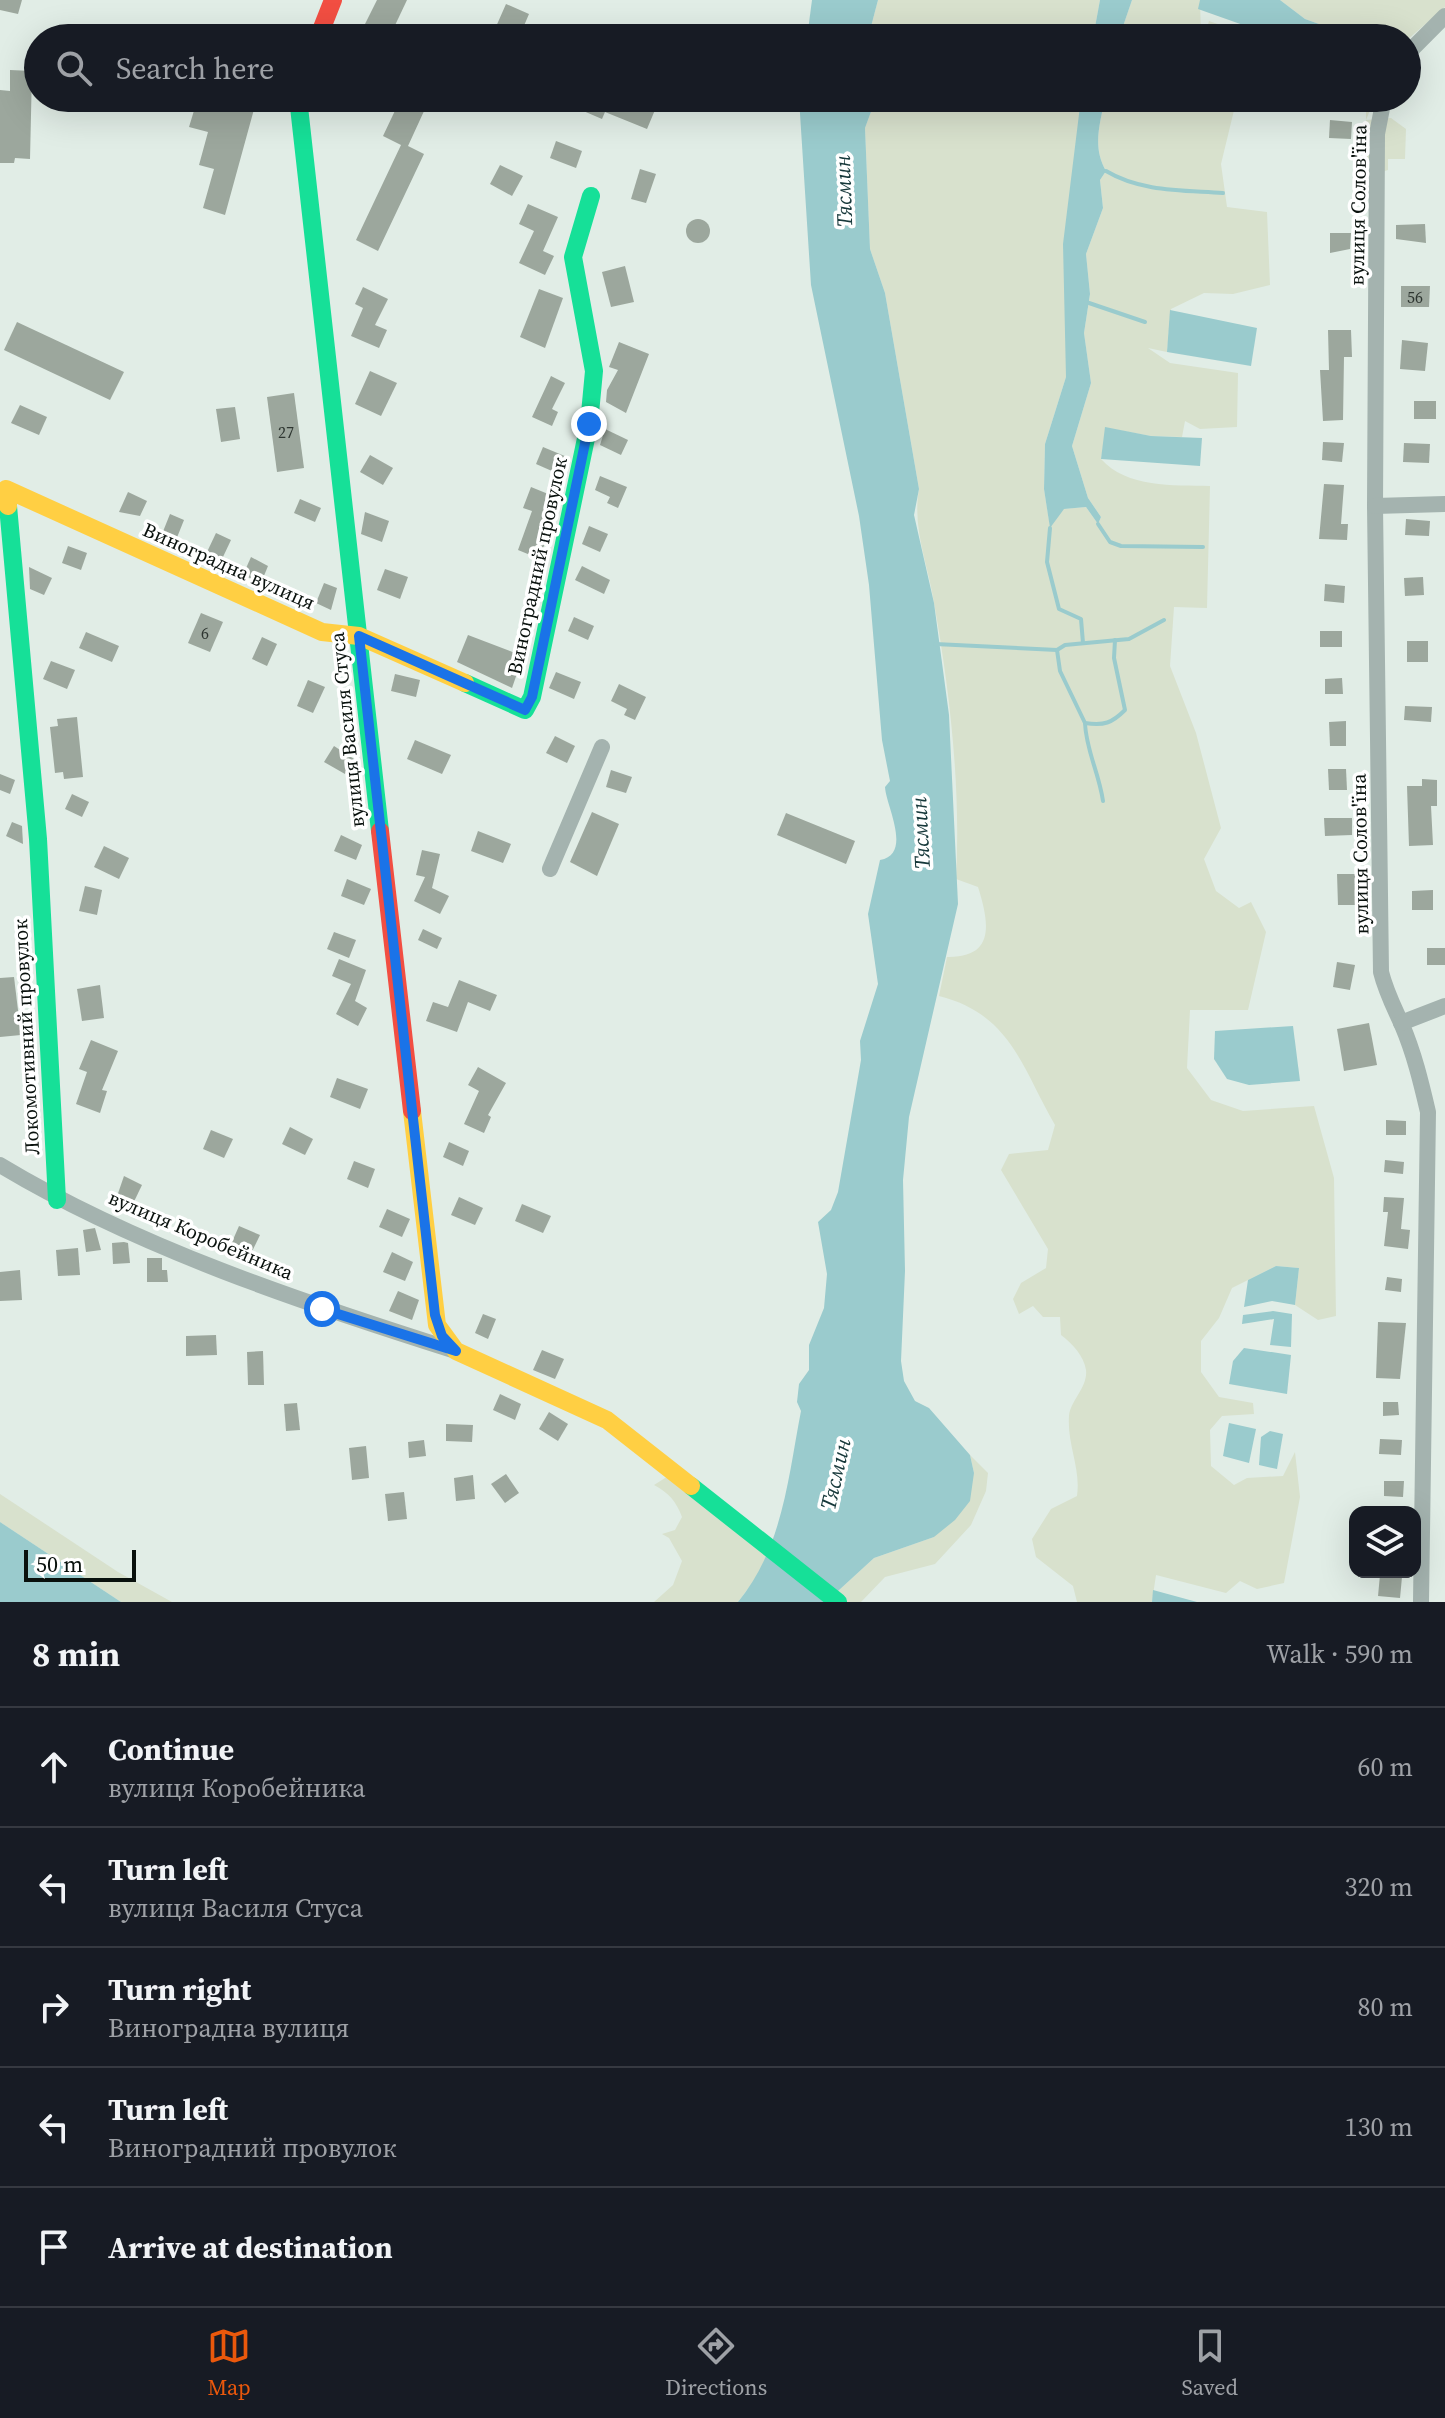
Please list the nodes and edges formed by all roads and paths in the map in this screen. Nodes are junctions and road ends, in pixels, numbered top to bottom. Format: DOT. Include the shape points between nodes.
graph roads {
  1 [pos="333,0"];
  2 [pos="1445,16"];
  3 [pos="324,24"];
  4 [pos="1421,40"];
  5 [pos="297,112"];
  6 [pos="1381,112"];
  7 [pos="591,196"];
  8 [pos="6,489"];
  9 [pos="1445,504"];
  10 [pos="1375,506"];
  11 [pos="359,636"];
  12 [pos="525,710"];
  13 [pos="602,747"];
  14 [pos="550,869"];
  15 [pos="1445,1006"];
  16 [pos="1401,1023"];
  17 [pos="0,1165"];
  18 [pos="57,1200"];
  19 [pos="456,1351"];
  20 [pos="838,1602"];
  21 [pos="1421,1602"];
  1 -- 3 [label="street"];
  2 -- 4 [label="street"];
  5 -- 11 [label="street, вулиця Василя Стуса"];
  6 -- 10 [label="street, вулиця Солов'їна"];
  7 -- 12 [label="street, Виноградний провулок" via="573,257 594,371 589,424"];
  8 -- 11 [label="street, Виноградна вулиця" via="322,632"];
  8 -- 18 [label="street, Локомотивний провулок" via="38,839"];
  9 -- 10 [label="street"];
  10 -- 16 [label="street, вулиця Солов'їна" via="1381,972"];
  11 -- 12 [label="street, Виноградна вулиця"];
  11 -- 19 [label="street, вулиця Василя Стуса" via="435,1315 442,1336"];
  13 -- 14 [label="street"];
  15 -- 16 [label="street"];
  16 -- 21 [label="street, вулиця Солов'їна" via="1428,1112"];
  17 -- 18 [label="street, вулиця Коробейника"];
  18 -- 19 [label="street, вулиця Коробейника" via="322,1309"];
  19 -- 20 [label="street, вулиця Коробейника" via="607,1420"];
}
